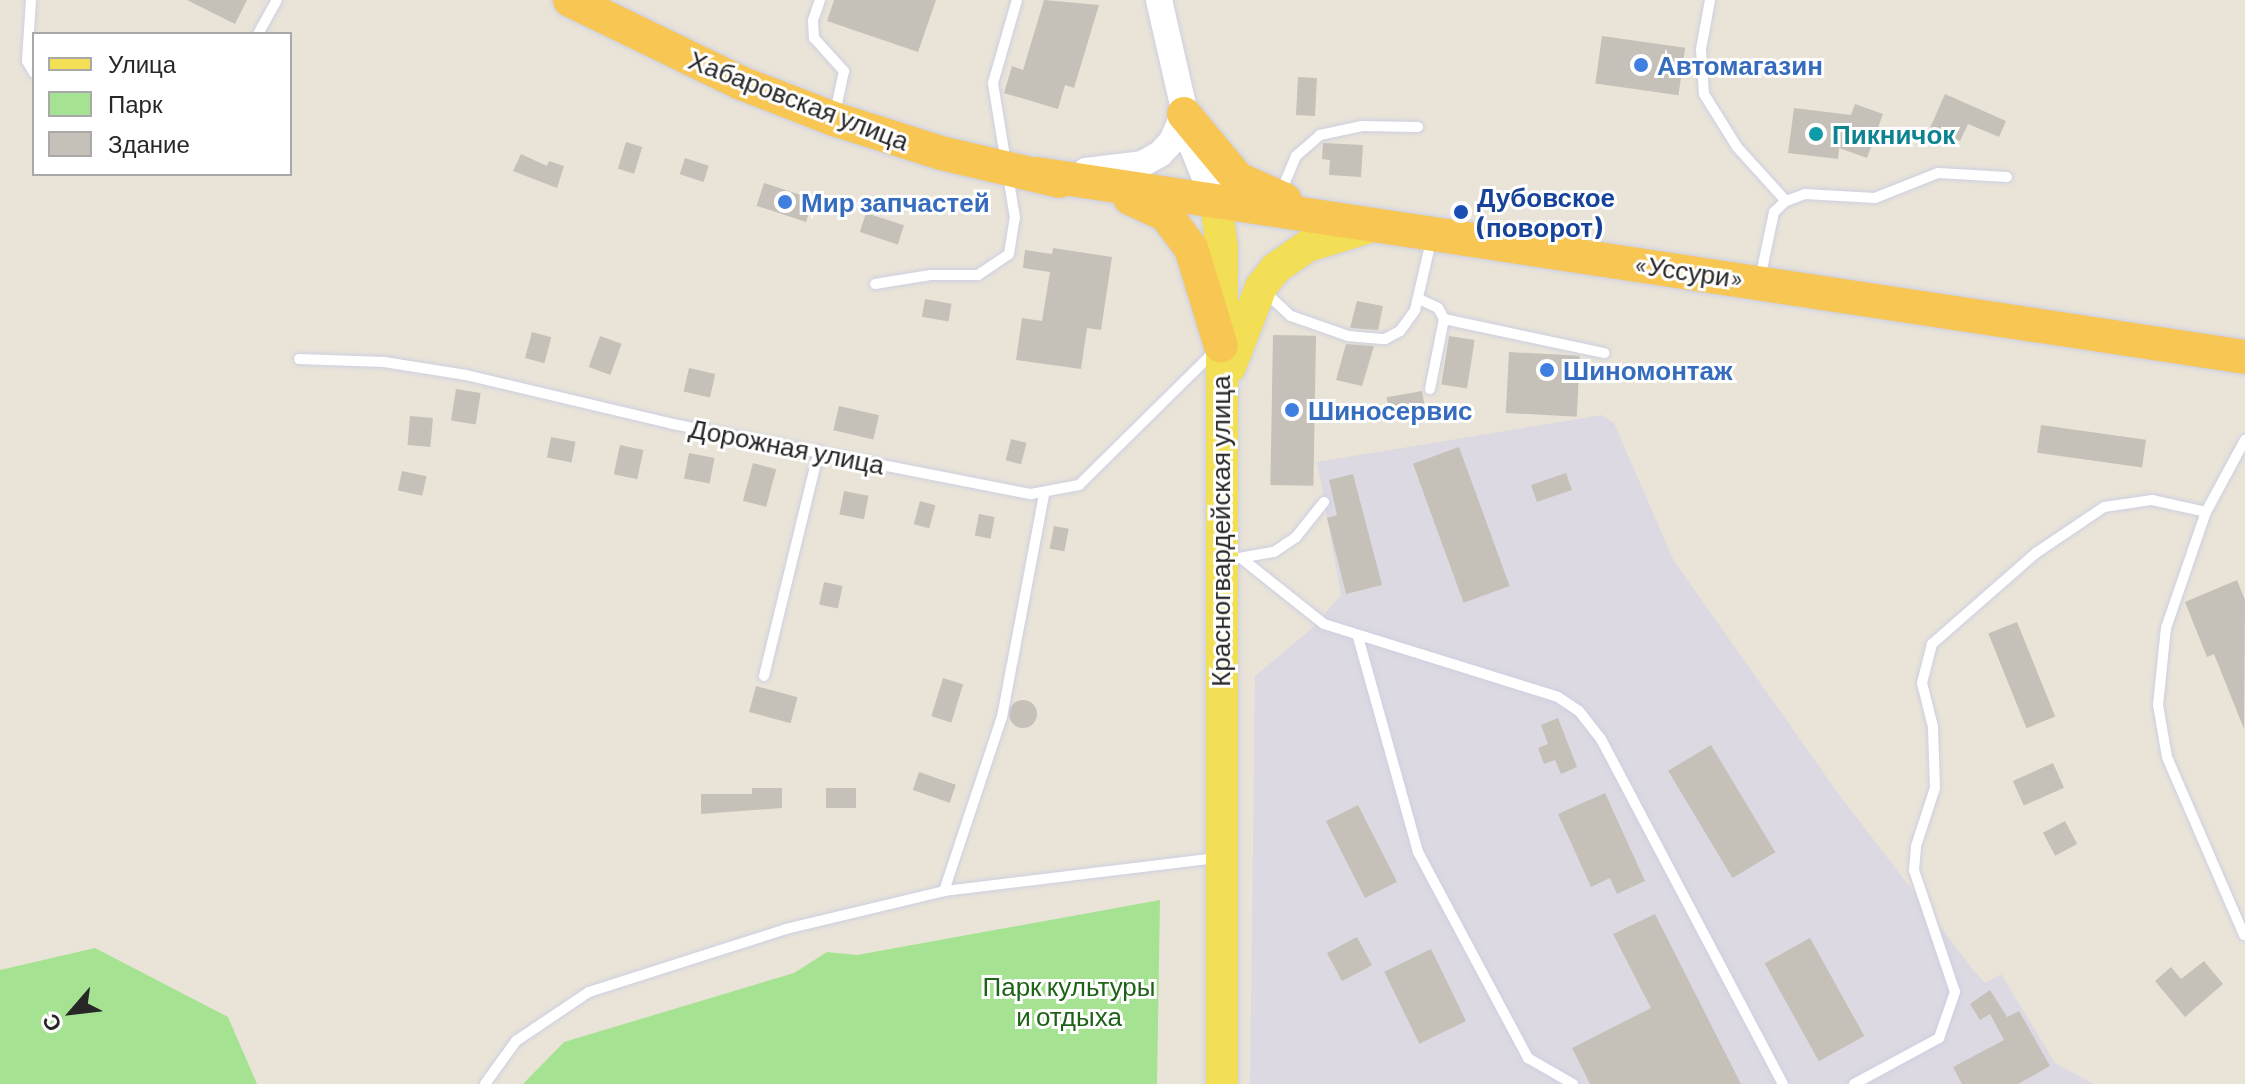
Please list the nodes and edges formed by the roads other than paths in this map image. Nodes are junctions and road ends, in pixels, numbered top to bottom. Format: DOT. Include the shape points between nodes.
graph roads {
  1 [pos="31,0"];
  2 [pos="277,0"];
  3 [pos="570,0"];
  4 [pos="820,0"];
  5 [pos="1017,0"];
  6 [pos="1159,0"];
  7 [pos="1710,0"];
  8 [pos="259,32"];
  9 [pos="32,70"];
  10 [pos="1184,114"];
  11 [pos="834,119"];
  12 [pos="1418,127"];
  13 [pos="1022,170"];
  14 [pos="2007,177"];
  15 [pos="1278,199"];
  16 [pos="1786,201"];
  17 [pos="1216,205"];
  18 [pos="1371,221"];
  19 [pos="1433,234"];
  20 [pos="1760,281"];
  21 [pos="875,284"];
  22 [pos="1261,287"];
  23 [pos="1419,299"];
  24 [pos="1444,319"];
  25 [pos="1221,346"];
  26 [pos="1604,353"];
  27 [pos="2245,357"];
  28 [pos="299,359"];
  29 [pos="1430,389"];
  30 [pos="1221,405"];
  31 [pos="2245,440"];
  32 [pos="819,451"];
  33 [pos="1044,494"];
  34 [pos="1324,502"];
  35 [pos="2206,512"];
  36 [pos="1230,554"];
  37 [pos="1358,637"];
  38 [pos="764,676"];
  39 [pos="1220,858"];
  40 [pos="944,891"];
  41 [pos="2244,935"];
  42 [pos="485,1084"];
  43 [pos="1222,1084"];
  44 [pos="1573,1084"];
  45 [pos="1783,1084"];
  46 [pos="1854,1084"];
  1 -- 9 [label="lane" via="27,61"];
  2 -- 8 [label="lane"];
  3 -- 11 [label="highway, Хабаровская улица" via="741,83"];
  4 -- 11 [label="lane" via="814,38 844,71"];
  5 -- 13 [label="lane" via="993,83 995,119"];
  6 -- 10 [label="street"];
  7 -- 16 [label="lane" via="1701,49 1704,94 1737,147"];
  10 -- 13 [label="street" via="1172,141 1142,164 1089,172"];
  10 -- 15 [label="highway" via="1238,179"];
  10 -- 17 [label="street"];
  11 -- 13 [label="highway, Хабаровская улица" via="941,153"];
  12 -- 15 [label="lane" via="1362,126 1320,135 1296,156"];
  13 -- 17 [label="highway, «Уссури»"];
  13 -- 21 [label="lane" via="1015,237 1009,254 995,267 978,275 930,275"];
  13 -- 25 [label="highway" via="1132,199 1166,215 1201,270"];
  14 -- 16 [label="lane" via="1938,173 1875,198 1805,194"];
  15 -- 18 [label="highway"];
  16 -- 20 [label="lane" via="1774,212"];
  17 -- 18 [label="highway, «Уссури»"];
  17 -- 25 [label="main road, Красногвардейская улица"];
  18 -- 19 [label="highway, «Уссури»"];
  18 -- 22 [label="main road" via="1308,246 1276,268"];
  19 -- 20 [label="highway, «Уссури»"];
  19 -- 23 [label="lane"];
  20 -- 27 [label="highway, «Уссури»"];
  22 -- 23 [label="lane" via="1291,316 1375,342 1400,331"];
  22 -- 30 [label="main road" via="1233,355"];
  23 -- 24 [label="lane" via="1438,308"];
  24 -- 26 [label="lane"];
  24 -- 29 [label="lane"];
  25 -- 30 [label="main road, Красногвардейская улица"];
  25 -- 33 [label="lane, Дорожная улица" via="1158,401 1079,485"];
  28 -- 32 [label="lane, Дорожная улица" via="384,362 466,375"];
  30 -- 36 [label="main road, Красногвардейская улица"];
  31 -- 35 [label="lane"];
  32 -- 33 [label="lane, Дорожная улица"];
  32 -- 38 [label="lane"];
  33 -- 40 [label="lane" via="1002,717"];
  34 -- 36 [label="lane" via="1296,537 1274,552"];
  35 -- 41 [label="lane" via="2166,628 2160,733"];
  35 -- 46 [label="lane" via="2152,500 2104,507 2036,553 1932,644 1922,683 1933,727 1935,788 1916,846 1914,870 1955,992 1939,1038"];
  36 -- 37 [label="lane" via="1324,624"];
  36 -- 39 [label="main road, Красногвардейская улица"];
  37 -- 44 [label="lane" via="1418,852 1528,1058"];
  37 -- 45 [label="lane" via="1558,697 1579,711 1601,739"];
  39 -- 40 [label="lane"];
  39 -- 43 [label="main road, Красногвардейская улица"];
  40 -- 42 [label="lane" via="786,929 589,992 516,1041"];
}
